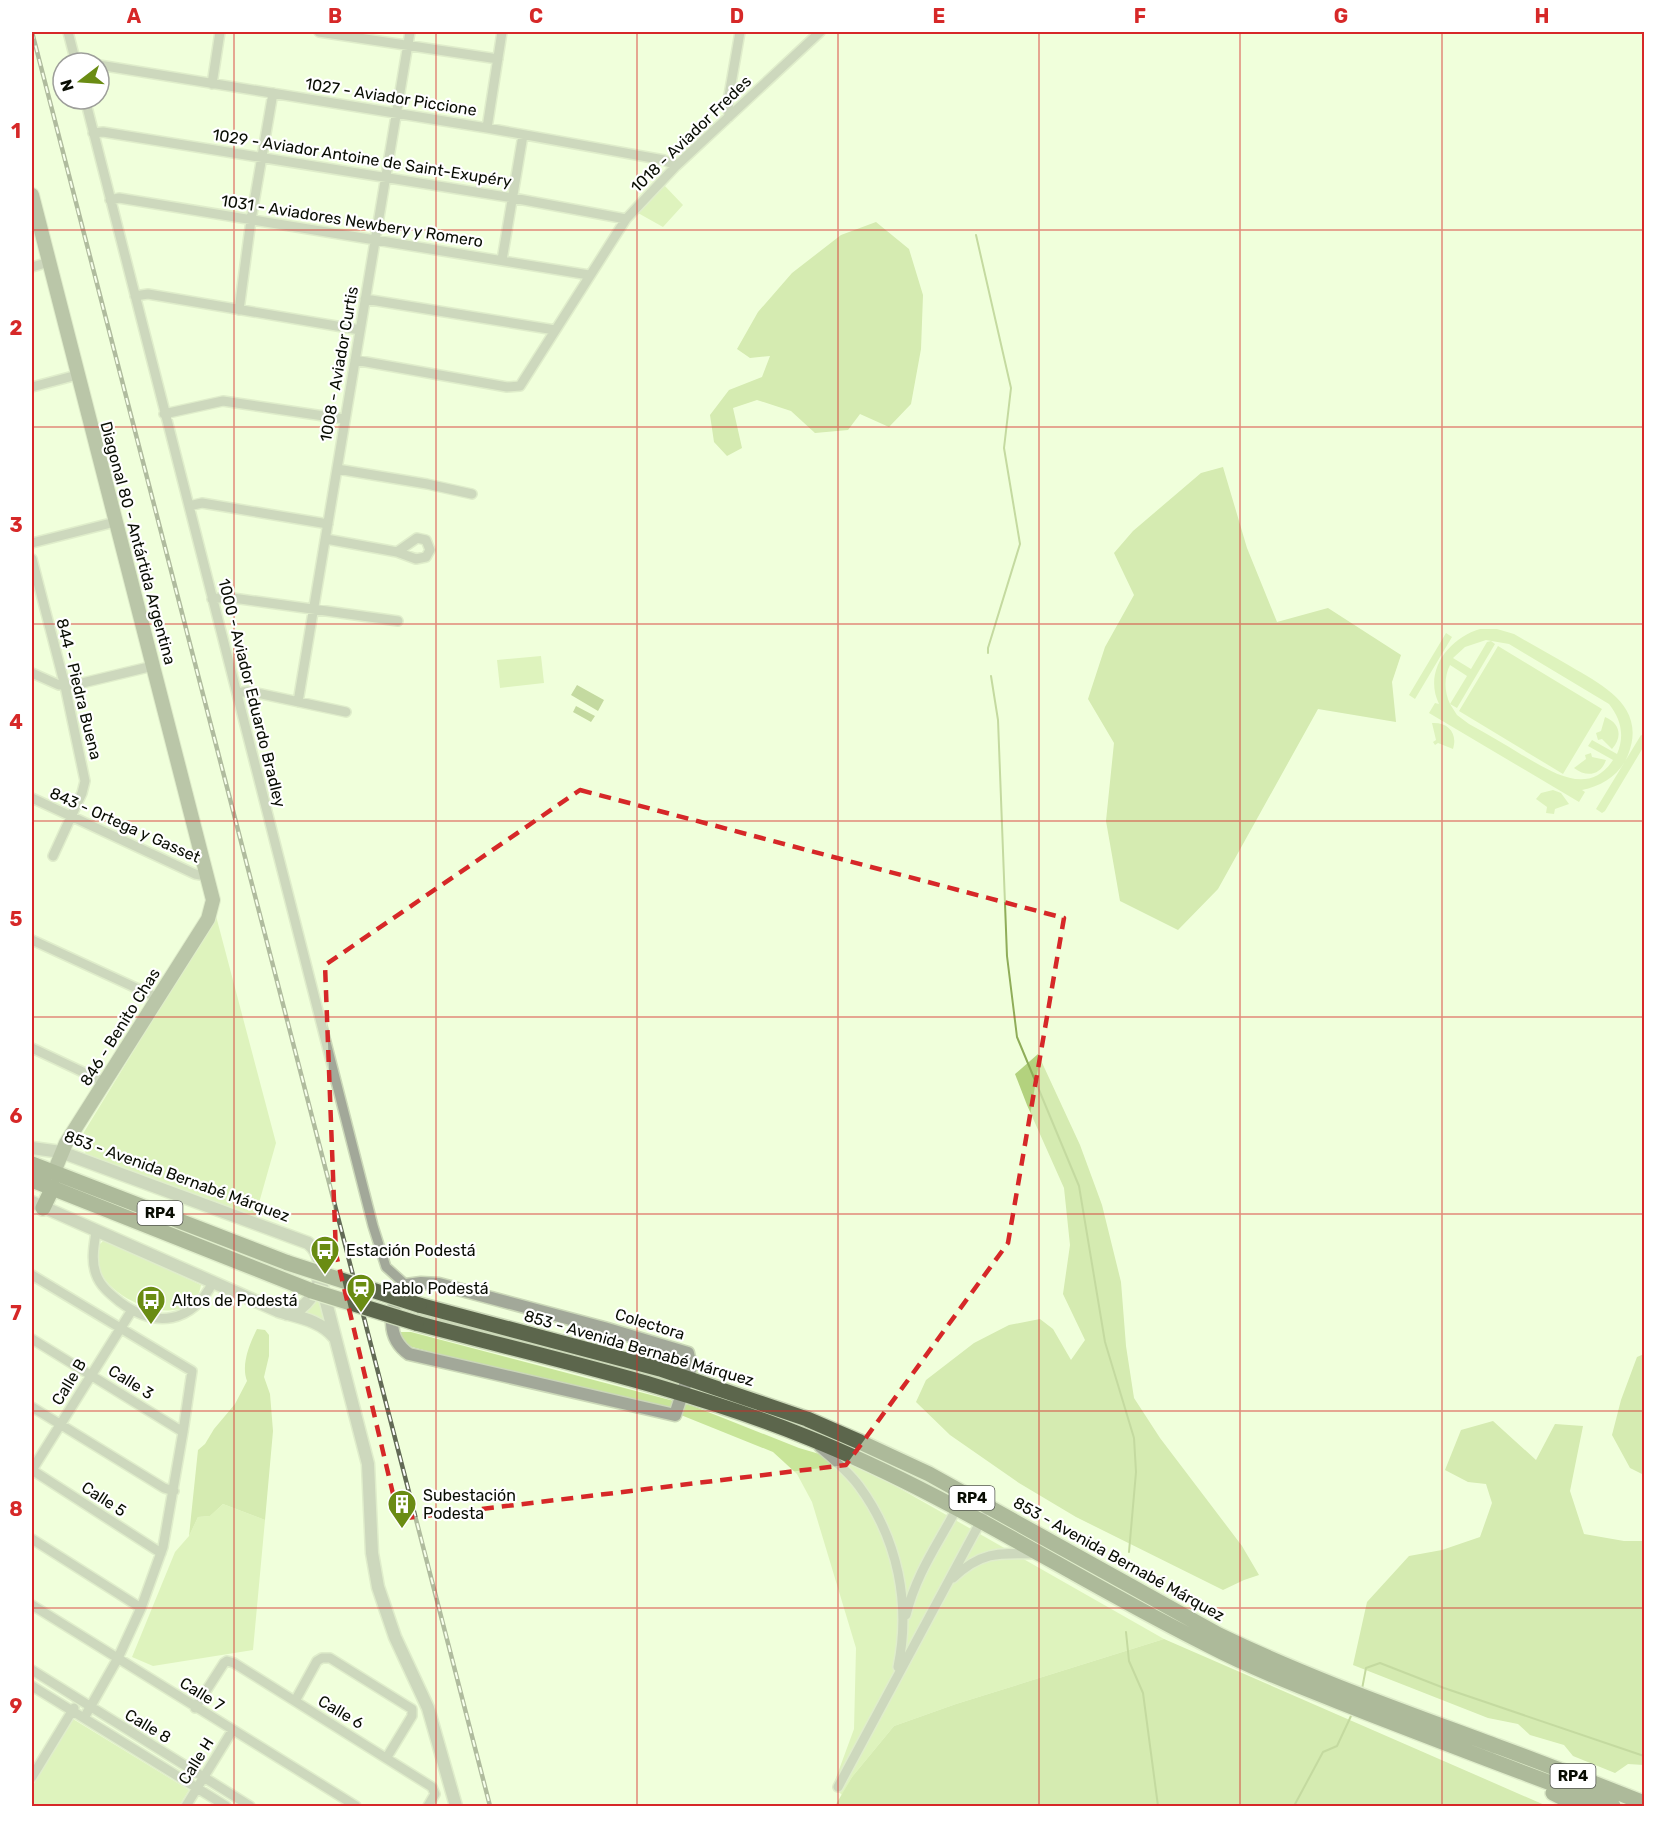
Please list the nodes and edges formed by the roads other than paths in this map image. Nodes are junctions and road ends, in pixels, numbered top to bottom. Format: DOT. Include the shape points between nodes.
graph roads {
  1 [pos="68,32"];
  2 [pos="220,32"];
  3 [pos="319,32"];
  4 [pos="410,32"];
  5 [pos="502,32"];
  6 [pos="740,32"];
  7 [pos="820,32"];
  8 [pos="407,46"];
  9 [pos="73,51"];
  10 [pos="498,59"];
  11 [pos="111,67"];
  12 [pos="212,84"];
  13 [pos="273,93"];
  14 [pos="88,111"];
  15 [pos="397,114"];
  16 [pos="729,117"];
  17 [pos="487,128"];
  18 [pos="93,133"];
  19 [pos="523,135"];
  20 [pos="262,157"];
  21 [pos="676,166"];
  22 [pos="386,177"];
  23 [pos="32,195"];
  24 [pos="513,198"];
  25 [pos="110,200"];
  26 [pos="626,219"];
  27 [pos="251,220"];
  28 [pos="375,240"];
  29 [pos="502,261"];
  30 [pos="49,262"];
  31 [pos="32,267"];
  32 [pos="589,275"];
  33 [pos="135,296"];
  34 [pos="365,299"];
  35 [pos="239,310"];
  36 [pos="360,330"];
  37 [pos="555,330"];
  38 [pos="355,360"];
  39 [pos="77,375"];
  40 [pos="32,387"];
  41 [pos="164,414"];
  42 [pos="344,419"];
  43 [pos="336,469"];
  44 [pos="472,494"];
  45 [pos="189,506"];
  46 [pos="115,522"];
  47 [pos="328,524"];
  48 [pos="326,539"];
  49 [pos="32,543"];
  50 [pos="397,552"];
  51 [pos="32,559"];
  52 [pos="212,599"];
  53 [pos="313,610"];
  54 [pos="398,621"];
  55 [pos="153,666"];
  56 [pos="32,673"];
  57 [pos="64,686"];
  58 [pos="237,693"];
  59 [pos="298,702"];
  60 [pos="346,712"];
  61 [pos="32,798"];
  62 [pos="70,817"];
  63 [pos="53,856"];
  64 [pos="206,876"];
  65 [pos="213,900"];
  66 [pos="32,940"];
  67 [pos="158,998"];
  68 [pos="32,1048"];
  69 [pos="104,1082"];
  70 [pos="32,1148"];
  71 [pos="61,1152"];
  72 [pos="32,1164"];
  73 [pos="54,1172"];
  74 [pos="32,1179"];
  75 [pos="52,1187"];
  76 [pos="37,1205"];
  77 [pos="96,1232"];
  78 [pos="32,1275"];
  79 [pos="318,1275"];
  80 [pos="213,1282"];
  81 [pos="406,1285"];
  82 [pos="129,1308"];
  83 [pos="287,1314"];
  84 [pos="117,1326"];
  85 [pos="32,1339"];
  86 [pos="336,1341"];
  87 [pos="88,1374"];
  88 [pos="688,1378"];
  89 [pos="683,1394"];
  90 [pos="32,1407"];
  91 [pos="58,1424"];
  92 [pos="183,1432"];
  93 [pos="809,1437"];
  94 [pos="32,1461"];
  95 [pos="32,1470"];
  96 [pos="174,1491"];
  97 [pos="964,1494"];
  98 [pos="989,1507"];
  99 [pos="957,1508"];
  100 [pos="981,1521"];
  101 [pos="32,1539"];
  102 [pos="161,1553"];
  103 [pos="1042,1555"];
  104 [pos="946,1583"];
  105 [pos="32,1605"];
  106 [pos="141,1608"];
  107 [pos="904,1621"];
  108 [pos="1248,1657"];
  109 [pos="118,1658"];
  110 [pos="32,1670"];
  111 [pos="897,1675"];
  112 [pos="32,1686"];
  113 [pos="79,1701"];
  114 [pos="295,1701"];
  115 [pos="90,1708"];
  116 [pos="195,1708"];
  117 [pos="72,1712"];
  118 [pos="84,1718"];
  119 [pos="232,1731"];
  120 [pos="1502,1748"];
  121 [pos="387,1757"];
  122 [pos="1500,1765"];
  123 [pos="32,1777"];
  124 [pos="205,1778"];
  125 [pos="838,1787"];
  126 [pos="196,1788"];
  127 [pos="1644,1794"];
  128 [pos="1644,1803"];
  129 [pos="186,1806"];
  130 [pos="226,1806"];
  131 [pos="250,1806"];
  132 [pos="356,1806"];
  133 [pos="428,1806"];
  134 [pos="456,1806"];
  135 [pos="1578,1806"];
  136 [pos="1613,1806"];
  1 -- 9 [label="street"];
  2 -- 12 [label="street"];
  3 -- 8 [label="street"];
  4 -- 8 [label="street, 1008 - Aviador Curtis"];
  5 -- 10 [label="street"];
  6 -- 16 [label="street" via="728,101"];
  7 -- 16 [label="street, 1018 - Aviador Fredes"];
  8 -- 10 [label="street"];
  8 -- 15 [label="street, 1008 - Aviador Curtis"];
  10 -- 17 [label="street"];
  11 -- 12 [label="street, 1027 - Aviador Piccione"];
  12 -- 13 [label="street, 1027 - Aviador Piccione"];
  13 -- 15 [label="street, 1027 - Aviador Piccione"];
  13 -- 20 [label="street"];
  14 -- 18 [label="street, 1000 - Aviador Eduardo Bradley"];
  15 -- 17 [label="street, 1027 - Aviador Piccione"];
  15 -- 22 [label="street, 1008 - Aviador Curtis"];
  16 -- 21 [label="street, 1018 - Aviador Fredes"];
  17 -- 19 [label="street, 1027 - Aviador Piccione"];
  18 -- 20 [label="street, 1029 - Aviador Antoine de Saint-Exupéry"];
  18 -- 25 [label="street, 1000 - Aviador Eduardo Bradley"];
  19 -- 21 [label="street, 1027 - Aviador Piccione" via="664,160"];
  19 -- 24 [label="street"];
  20 -- 22 [label="street, 1029 - Aviador Antoine de Saint-Exupéry"];
  20 -- 27 [label="street"];
  21 -- 26 [label="street, 1018 - Aviador Fredes"];
  22 -- 24 [label="street, 1029 - Aviador Antoine de Saint-Exupéry"];
  22 -- 28 [label="street, 1008 - Aviador Curtis"];
  23 -- 30 [label="main road, Diagonal 80 - Antártida Argentina"];
  24 -- 26 [label="street, 1029 - Aviador Antoine de Saint-Exupéry"];
  24 -- 29 [label="street"];
  25 -- 27 [label="street, 1031 - Aviadores Newbery y Romero" via="119,198"];
  25 -- 33 [label="street, 1000 - Aviador Eduardo Bradley"];
  26 -- 32 [label="street, 1018 - Aviador Fredes"];
  27 -- 28 [label="street, 1031 - Aviadores Newbery y Romero"];
  27 -- 35 [label="street"];
  28 -- 29 [label="street, 1031 - Aviadores Newbery y Romero"];
  28 -- 34 [label="street, 1008 - Aviador Curtis"];
  29 -- 32 [label="street, 1031 - Aviadores Newbery y Romero"];
  30 -- 31 [label="street"];
  30 -- 39 [label="main road, Diagonal 80 - Antártida Argentina"];
  32 -- 37 [label="street, 1018 - Aviador Fredes"];
  33 -- 35 [label="street" via="148,294"];
  33 -- 41 [label="street, 1000 - Aviador Eduardo Bradley"];
  34 -- 36 [label="street, 1008 - Aviador Curtis"];
  34 -- 37 [label="street"];
  35 -- 36 [label="street"];
  36 -- 38 [label="street, 1008 - Aviador Curtis"];
  37 -- 38 [label="street, 1018 - Aviador Fredes" via="516,387"];
  38 -- 42 [label="street, 1008 - Aviador Curtis"];
  39 -- 40 [label="street"];
  39 -- 46 [label="main road, Diagonal 80 - Antártida Argentina"];
  41 -- 42 [label="street" via="223,401"];
  41 -- 45 [label="street, 1000 - Aviador Eduardo Bradley"];
  42 -- 43 [label="street, 1008 - Aviador Curtis"];
  43 -- 44 [label="street"];
  43 -- 47 [label="street, 1008 - Aviador Curtis"];
  45 -- 47 [label="street" via="202,503"];
  45 -- 52 [label="street, 1000 - Aviador Eduardo Bradley"];
  46 -- 49 [label="street"];
  46 -- 55 [label="main road, Diagonal 80 - Antártida Argentina"];
  47 -- 48 [label="street, 1008 - Aviador Curtis"];
  48 -- 50 [label="street"];
  48 -- 53 [label="street, 1008 - Aviador Curtis"];
  51 -- 57 [label="street, 844 - Piedra Buena"];
  52 -- 53 [label="street" via="226,597"];
  52 -- 58 [label="street, 1000 - Aviador Eduardo Bradley"];
  53 -- 54 [label="street"];
  53 -- 59 [label="street, 1008 - Aviador Curtis"];
  55 -- 57 [label="street"];
  55 -- 64 [label="main road, Diagonal 80 - Antártida Argentina"];
  56 -- 57 [label="street"];
  57 -- 62 [label="street, 844 - Piedra Buena" via="85,781"];
  58 -- 59 [label="street" via="248,691"];
  58 -- 81 [label="street, 1000 - Aviador Eduardo Bradley" via="383,1260 389,1271"];
  59 -- 60 [label="street"];
  61 -- 62 [label="street, 843 - Ortega y Gasset"];
  62 -- 63 [label="street, 844 - Piedra Buena"];
  62 -- 64 [label="street, 843 - Ortega y Gasset"];
  64 -- 65 [label="main road, Diagonal 80 - Antártida Argentina"];
  65 -- 67 [label="main road, 846 - Benito Chas" via="208,919"];
  66 -- 67 [label="street"];
  67 -- 69 [label="main road, 846 - Benito Chas"];
  68 -- 69 [label="street"];
  69 -- 71 [label="main road, 846 - Benito Chas"];
  70 -- 71 [label="street, 853 - Avenida Bernabé Márquez"];
  71 -- 73 [label="main road, 846 - Benito Chas"];
  71 -- 79 [label="street, 853 - Avenida Bernabé Márquez" via="308,1243 320,1260"];
  72 -- 73 [label="main road, 853 - Avenida Bernabé Márquez / RP4"];
  73 -- 88 [label="main road, 853 - Avenida Bernabé Márquez / RP4, bridge" via="288,1263 419,1305"];
  74 -- 75 [label="main road, 853 - Avenida Bernabé Márquez / RP4"];
  75 -- 76 [label="main road"];
  75 -- 89 [label="main road, 853 - Avenida Bernabé Márquez / RP4, bridge" via="312,1291 416,1323"];
  76 -- 77 [label="street"];
  77 -- 80 [label="street"];
  77 -- 82 [label="street" via="93,1255 97,1276 104,1288"];
  78 -- 84 [label="street"];
  79 -- 83 [label="street" via="311,1299"];
  79 -- 86 [label="street"];
  80 -- 82 [label="street" via="199,1304 183,1315 153,1317"];
  80 -- 83 [label="street"];
  81 -- 88 [label="street, Colectora" via="439,1284 684,1351 691,1359"];
  81 -- 89 [label="street, Colectora" via="398,1294 391,1322 394,1339 409,1354 675,1415"];
  82 -- 84 [label="street, Calle B"];
  83 -- 86 [label="street" via="319,1324"];
  84 -- 87 [label="street, Calle B"];
  84 -- 92 [label="street" via="192,1371"];
  85 -- 87 [label="street, Calle 3"];
  86 -- 134 [label="street" via="368,1464 372,1553 378,1587 395,1637 428,1708"];
  87 -- 91 [label="street, Calle B"];
  87 -- 92 [label="street, Calle 3"];
  88 -- 89 [label="street, Colectora"];
  88 -- 97 [label="main road, 853 - Avenida Bernabé Márquez / RP4" via="807,1419"];
  89 -- 93 [label="main road, 853 - Avenida Bernabé Márquez / RP4"];
  90 -- 91 [label="street"];
  91 -- 94 [label="street, Calle B"];
  91 -- 95 [label="street, Calle B"];
  91 -- 96 [label="street"];
  92 -- 96 [label="street"];
  93 -- 99 [label="main road, 853 - Avenida Bernabé Márquez / RP4"];
  93 -- 107 [label="street" via="847,1472 876,1513 893,1553"];
  95 -- 102 [label="street, Calle 5"];
  96 -- 102 [label="street"];
  97 -- 98 [label="main road, 853 - Avenida Bernabé Márquez / RP4"];
  97 -- 99 [label="street"];
  98 -- 100 [label="street"];
  98 -- 108 [label="main road, 853 - Avenida Bernabé Márquez / RP4" via="1208,1629"];
  99 -- 100 [label="main road, 853 - Avenida Bernabé Márquez / RP4"];
  99 -- 107 [label="street" via="920,1572"];
  100 -- 103 [label="main road, 853 - Avenida Bernabé Márquez / RP4"];
  100 -- 104 [label="street"];
  101 -- 106 [label="street"];
  102 -- 106 [label="street"];
  103 -- 104 [label="street" via="987,1555 965,1566"];
  103 -- 108 [label="main road, 853 - Avenida Bernabé Márquez / RP4" via="1185,1634"];
  104 -- 111 [label="street"];
  105 -- 109 [label="street, Calle 7"];
  106 -- 109 [label="street"];
  107 -- 111 [label="street"];
  108 -- 120 [label="main road, 853 - Avenida Bernabé Márquez / RP4"];
  108 -- 122 [label="main road, 853 - Avenida Bernabé Márquez / RP4"];
  109 -- 115 [label="street"];
  109 -- 116 [label="street, Calle 7"];
  110 -- 113 [label="street, Calle 8"];
  111 -- 125 [label="street"];
  112 -- 117 [label="street, Calle 8"];
  113 -- 115 [label="street, Calle 8"];
  113 -- 117 [label="street"];
  114 -- 116 [label="street, Calle 6" via="227,1662"];
  114 -- 121 [label="street, Calle 6"];
  114 -- 121 [label="street" via="317,1661 330,1658 409,1706 412,1716"];
  115 -- 118 [label="street"];
  115 -- 124 [label="street, Calle 8"];
  116 -- 119 [label="street, Calle 7"];
  117 -- 118 [label="street, Calle 8"];
  117 -- 123 [label="street"];
  118 -- 126 [label="street, Calle 8"];
  119 -- 124 [label="street, Calle H"];
  119 -- 132 [label="street, Calle 7"];
  120 -- 127 [label="main road"];
  120 -- 128 [label="main road, 853 - Avenida Bernabé Márquez / RP4"];
  121 -- 133 [label="street, Calle 6" via="432,1786 435,1794"];
  122 -- 135 [label="main road"];
  122 -- 136 [label="main road, 853 - Avenida Bernabé Márquez / RP4"];
  124 -- 126 [label="street, Calle H"];
  124 -- 131 [label="street, Calle 8"];
  126 -- 129 [label="street, Calle H"];
  126 -- 130 [label="street, Calle 8"];
}
